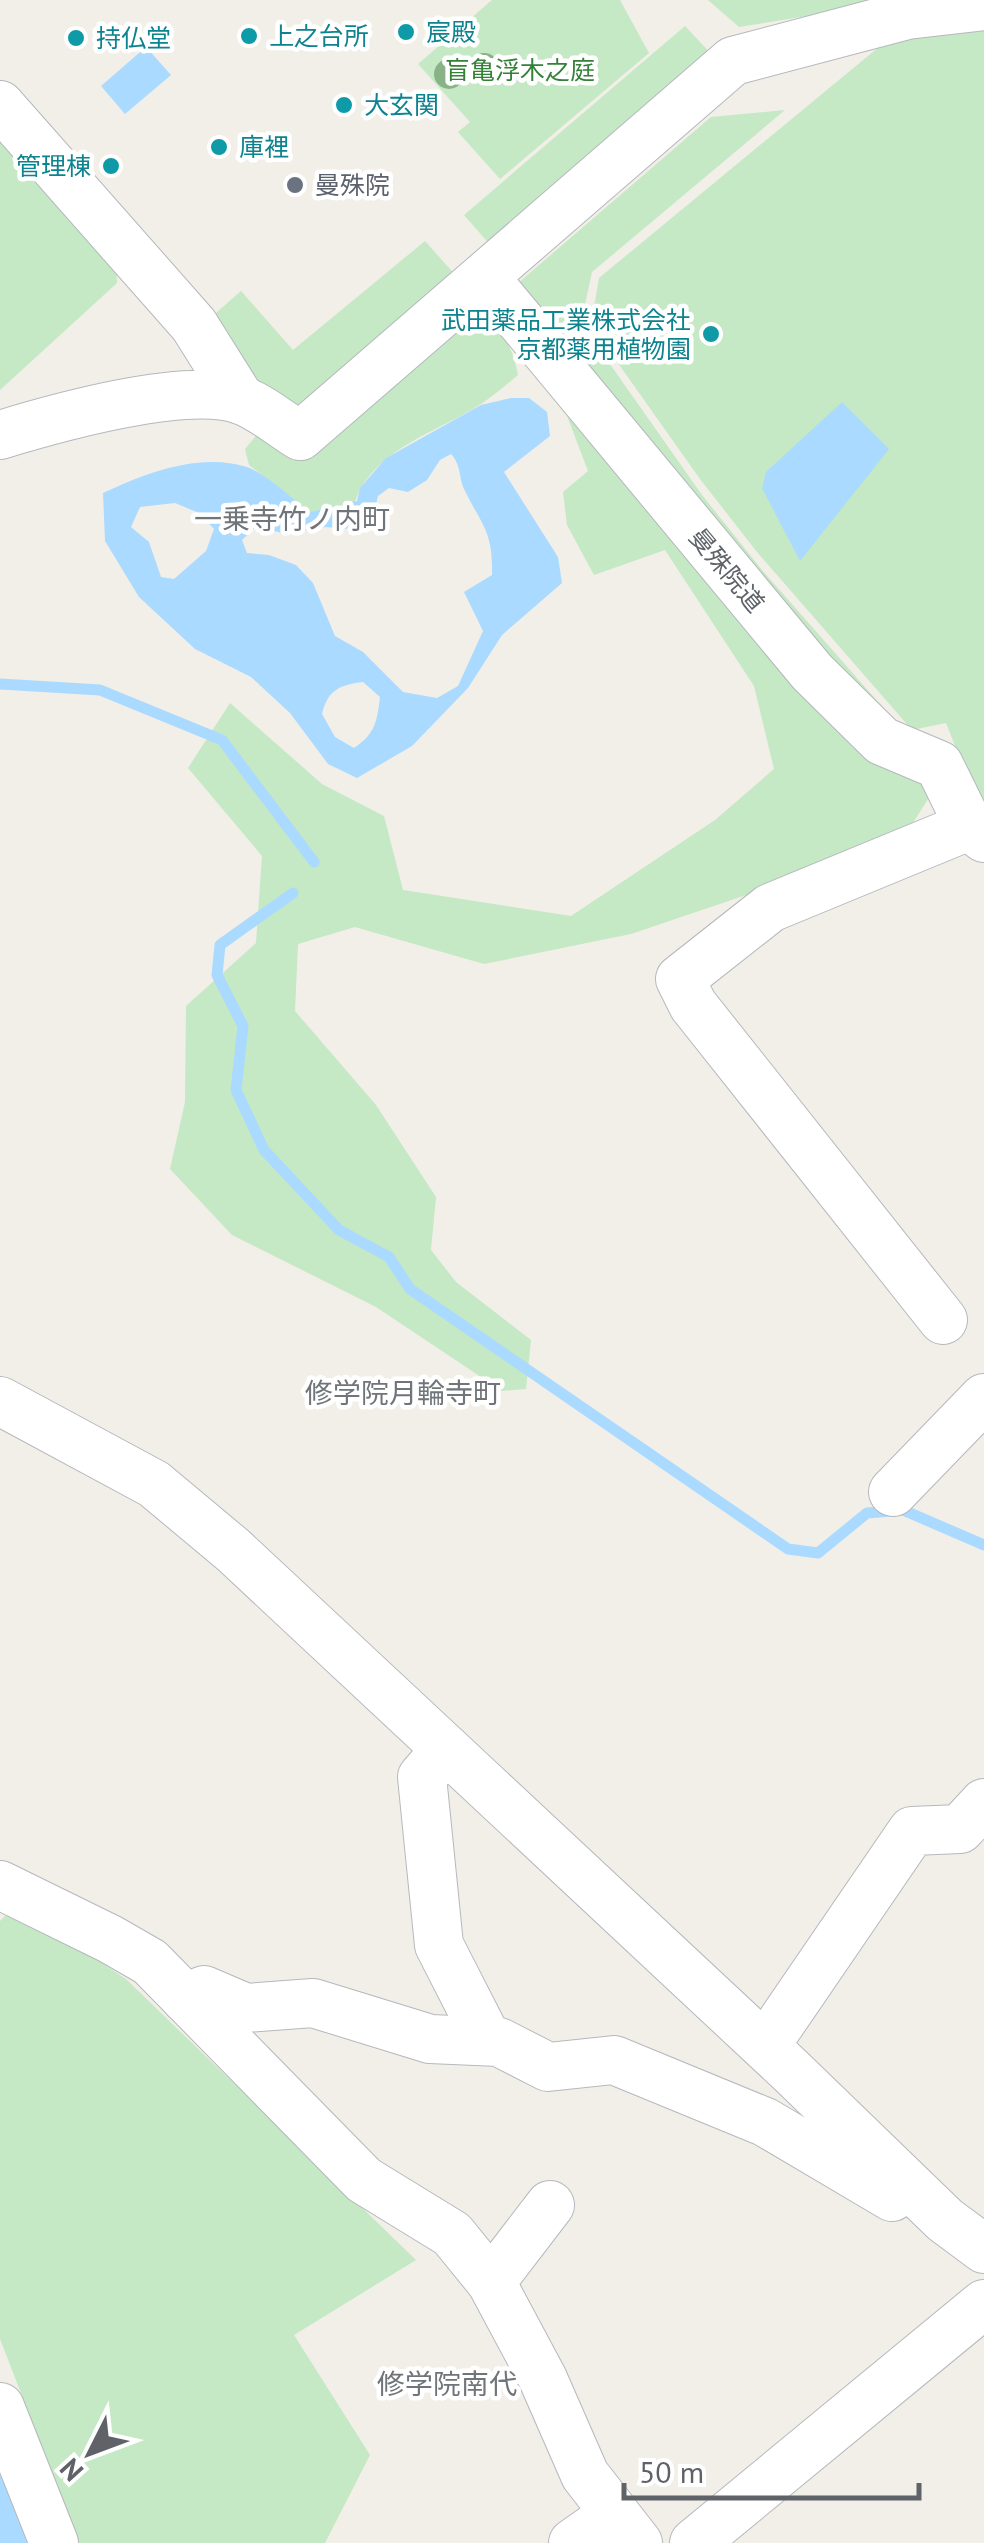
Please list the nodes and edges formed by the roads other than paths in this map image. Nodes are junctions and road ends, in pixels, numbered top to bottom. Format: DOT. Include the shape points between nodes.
graph roads {
  1 [pos="984,6"];
  2 [pos="0,105"];
  3 [pos="485,278"];
  4 [pos="241,400"];
  5 [pos="0,435"];
  6 [pos="962,764"];
  7 [pos="976,832"];
  8 [pos="943,1320"];
  9 [pos="984,1398"];
  10 [pos="0,1401"];
  11 [pos="893,1492"];
  12 [pos="446,1749"];
  13 [pos="984,1803"];
  14 [pos="0,1885"];
  15 [pos="185,1998"];
  16 [pos="488,2041"];
  17 [pos="765,2046"];
  18 [pos="910,2186"];
  19 [pos="550,2205"];
  20 [pos="984,2249"];
  21 [pos="490,2282"];
  22 [pos="984,2304"];
  23 [pos="0,2408"];
  24 [pos="626,2529"];
  25 [pos="54,2543"];
  26 [pos="574,2543"];
  27 [pos="694,2543"];
  1 -- 3 [label="street" via="908,15 733,61"];
  2 -- 4 [label="street" via="194,325"];
  3 -- 4 [label="street" via="300,436"];
  3 -- 6 [label="street, 曼殊院道" via="812,672 882,741"];
  4 -- 5 [label="street" via="193,394 65,415"];
  6 -- 7 [label="street, 曼殊院道"];
  7 -- 8 [label="street" via="770,908 680,980 693,1006"];
  9 -- 11 [label="street"];
  10 -- 12 [label="street" via="154,1484"];
  12 -- 16 [label="street" via="422,1777 438,1946"];
  12 -- 17 [label="street"];
  13 -- 17 [label="street" via="960,1829 912,1831"];
  14 -- 15 [label="street" via="150,1962"];
  15 -- 16 [label="street" via="204,1990 246,2008 314,2003 430,2039"];
  15 -- 21 [label="street" via="364,2180 452,2234"];
  16 -- 18 [label="street" via="548,2068 614,2060 766,2122 892,2197"];
  17 -- 18 [label="street"];
  18 -- 20 [label="street"];
  19 -- 21 [label="street"];
  21 -- 24 [label="street" via="584,2475"];
  22 -- 27 [label="street"];
  23 -- 25 [label="street"];
  24 -- 26 [label="street"];
}
